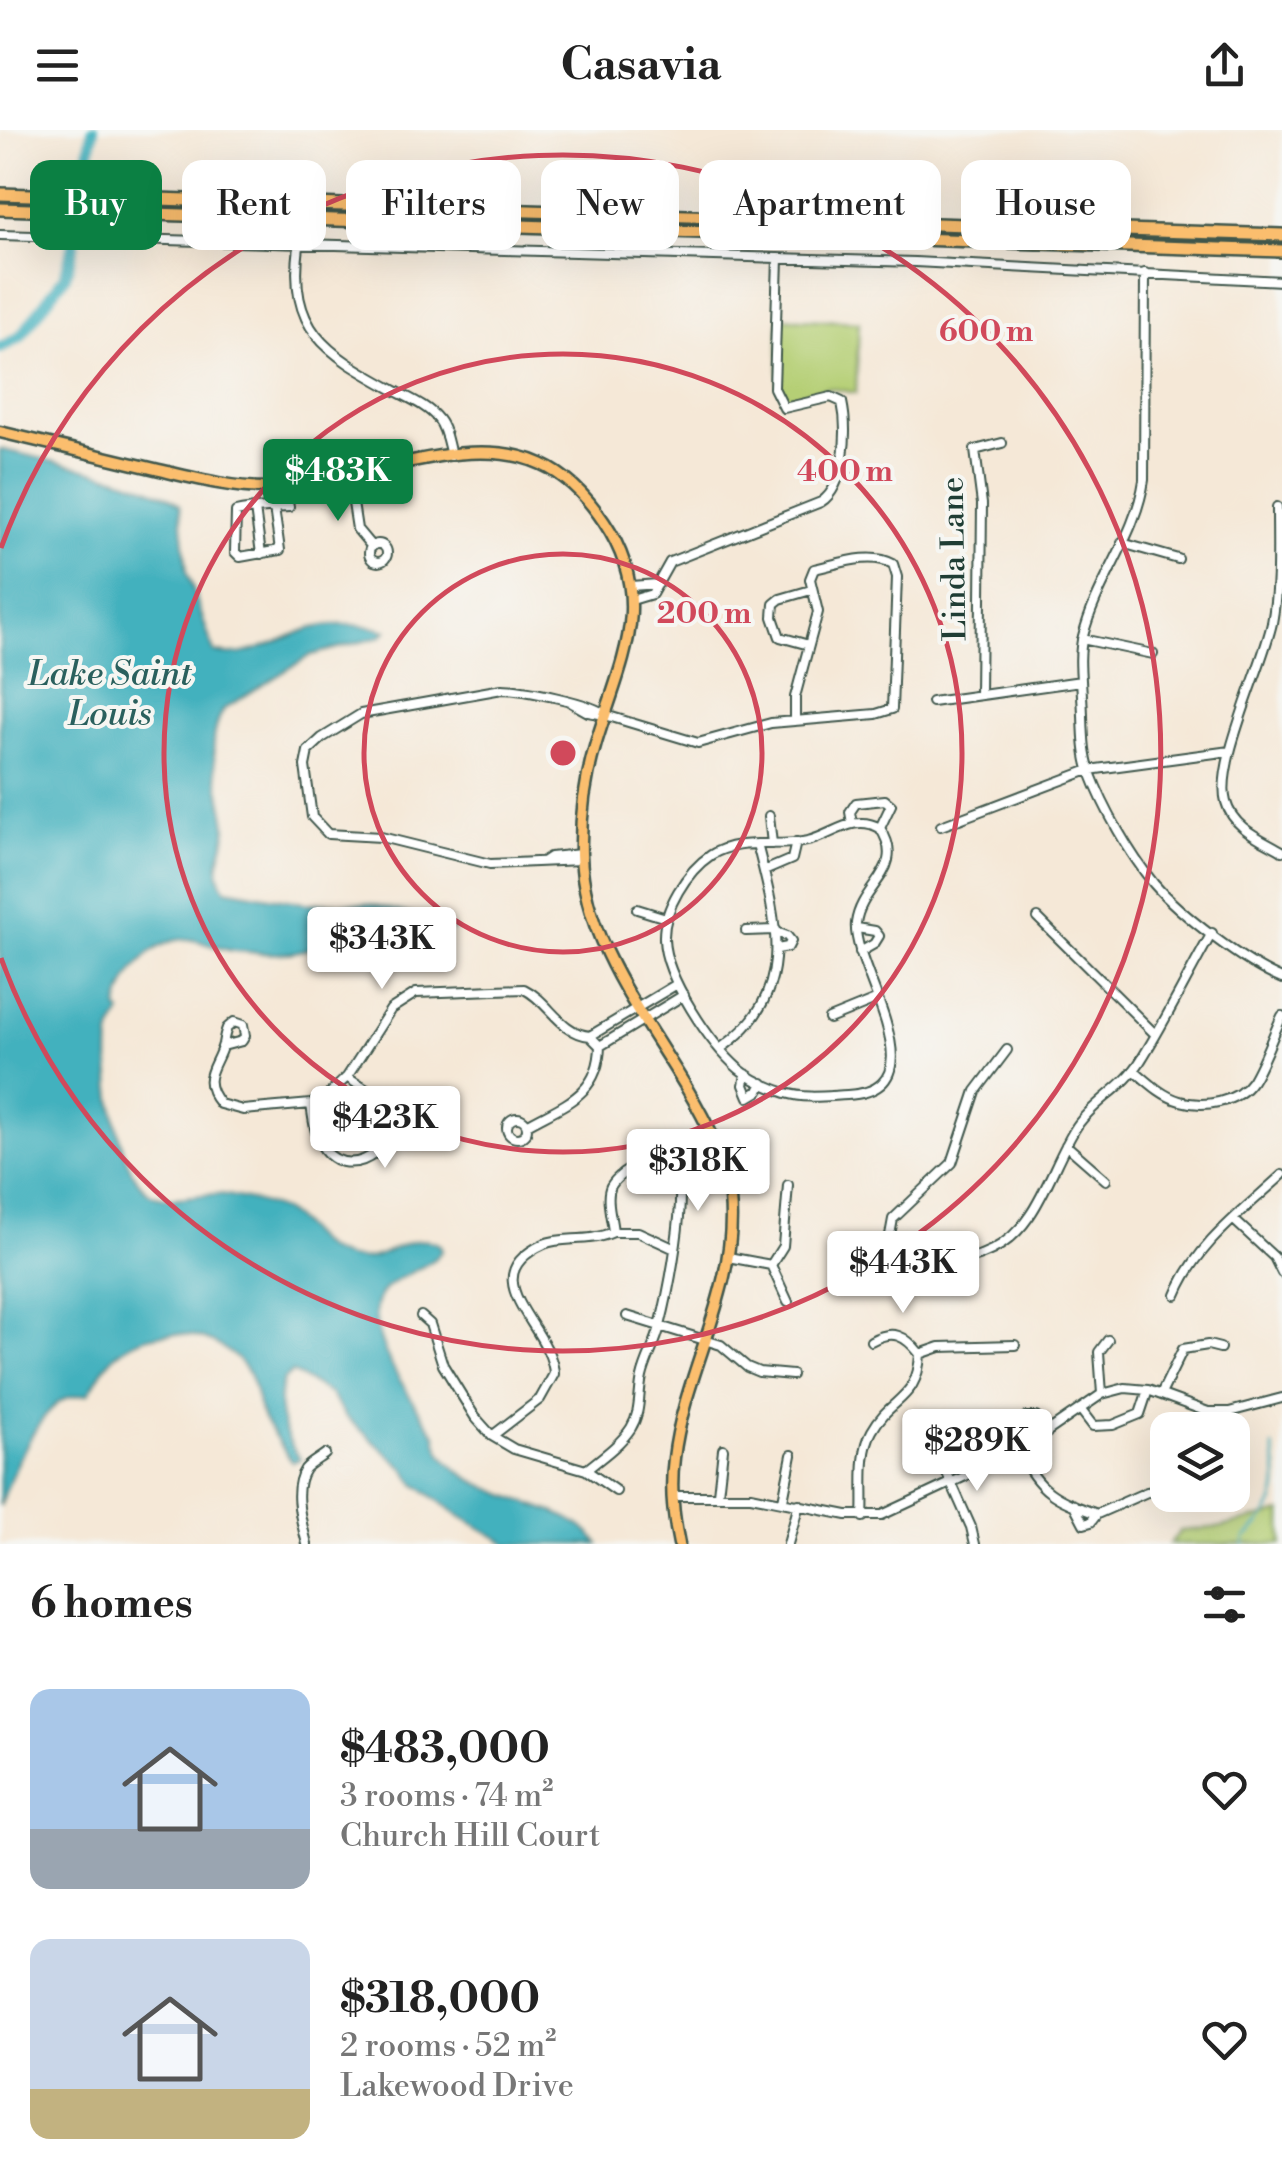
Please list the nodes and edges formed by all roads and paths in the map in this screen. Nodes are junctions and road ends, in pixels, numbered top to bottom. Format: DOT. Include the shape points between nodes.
graph roads {
  1 [pos="0,194"];
  2 [pos="0,209"];
  3 [pos="1282,234"];
  4 [pos="0,235"];
  5 [pos="182,241"];
  6 [pos="326,247"];
  7 [pos="298,250"];
  8 [pos="1282,250"];
  9 [pos="778,258"];
  10 [pos="1146,273"];
  11 [pos="1282,281"];
  12 [pos="0,432"];
  13 [pos="1002,443"];
  14 [pos="451,456"];
  15 [pos="348,477"];
  16 [pos="285,487"];
  17 [pos="1277,507"];
  18 [pos="274,508"];
  19 [pos="255,509"];
  20 [pos="1122,543"];
  21 [pos="372,547"];
  22 [pos="261,554"];
  23 [pos="1178,559"];
  24 [pos="658,584"];
  25 [pos="631,586"];
  26 [pos="811,590"];
  27 [pos="632,600"];
  28 [pos="1082,639"];
  29 [pos="809,645"];
  30 [pos="1153,654"];
  31 [pos="1081,681"];
  32 [pos="980,694"];
  33 [pos="932,702"];
  34 [pos="606,715"];
  35 [pos="795,720"];
  36 [pos="1230,752"];
  37 [pos="1089,770"];
  38 [pos="769,816"];
  39 [pos="852,823"];
  40 [pos="940,826"];
  41 [pos="880,828"];
  42 [pos="796,842"];
  43 [pos="757,844"];
  44 [pos="772,844"];
  45 [pos="1282,851"];
  46 [pos="581,857"];
  47 [pos="764,871"];
  48 [pos="637,909"];
  49 [pos="666,918"];
  50 [pos="1038,918"];
  51 [pos="856,928"];
  52 [pos="746,931"];
  53 [pos="776,931"];
  54 [pos="1212,934"];
  55 [pos="860,952"];
  56 [pos="1282,979"];
  57 [pos="677,984"];
  58 [pos="684,995"];
  59 [pos="878,999"];
  60 [pos="638,1008"];
  61 [pos="1282,1016"];
  62 [pos="646,1018"];
  63 [pos="829,1019"];
  64 [pos="1154,1033"];
  65 [pos="590,1036"];
  66 [pos="223,1046"];
  67 [pos="600,1046"];
  68 [pos="720,1049"];
  69 [pos="1007,1050"];
  70 [pos="1134,1070"];
  71 [pos="746,1074"];
  72 [pos="347,1078"];
  73 [pos="763,1083"];
  74 [pos="310,1104"];
  75 [pos="526,1125"];
  76 [pos="1066,1144"];
  77 [pos="1282,1175"];
  78 [pos="1106,1180"];
  79 [pos="788,1184"];
  80 [pos="1234,1220"];
  81 [pos="614,1232"];
  82 [pos="674,1249"];
  83 [pos="728,1257"];
  84 [pos="848,1262"];
  85 [pos="885,1262"];
  86 [pos="772,1265"];
  87 [pos="1282,1273"];
  88 [pos="1176,1295"];
  89 [pos="788,1302"];
  90 [pos="421,1316"];
  91 [pos="627,1316"];
  92 [pos="660,1328"];
  93 [pos="706,1340"];
  94 [pos="1108,1340"];
  95 [pos="871,1341"];
  96 [pos="1015,1346"];
  97 [pos="1220,1348"];
  98 [pos="920,1354"];
  99 [pos="792,1375"];
  100 [pos="1148,1390"];
  101 [pos="1102,1394"];
  102 [pos="1161,1394"];
  103 [pos="1282,1398"];
  104 [pos="1080,1409"];
  105 [pos="1047,1433"];
  106 [pos="492,1436"];
  107 [pos="1032,1442"];
  108 [pos="724,1449"];
  109 [pos="1019,1451"];
  110 [pos="326,1454"];
  111 [pos="938,1454"];
  112 [pos="792,1455"];
  113 [pos="586,1470"];
  114 [pos="952,1484"];
  115 [pos="616,1490"];
  116 [pos="1150,1492"];
  117 [pos="718,1494"];
  118 [pos="672,1496"];
  119 [pos="783,1500"];
  120 [pos="798,1504"];
  121 [pos="863,1516"];
  122 [pos="306,1544"];
  123 [pos="679,1544"];
  124 [pos="788,1544"];
  125 [pos="975,1544"];
  1 -- 3 [label="highway"];
  2 -- 8 [label="highway"];
  4 -- 5 [label="street"];
  6 -- 9 [label="street"];
  7 -- 14 [label="street" via="300,305 309,329 332,352 427,408 443,428"];
  9 -- 10 [label="street"];
  9 -- 24 [label="street" via="774,388 784,408 831,397 842,402 839,482 821,502 670,562"];
  10 -- 11 [label="street"];
  10 -- 20 [label="street" via="1144,480"];
  12 -- 16 [label="main road" via="236,487"];
  13 -- 32 [label="street, Linda Lane" via="975,450 982,504"];
  14 -- 15 [label="main road"];
  14 -- 25 [label="main road" via="511,455 565,478 616,540"];
  15 -- 16 [label="main road"];
  15 -- 21 [label="street" via="358,529"];
  16 -- 18 [label="street" via="289,507"];
  17 -- 36 [label="street" via="1275,605"];
  18 -- 19 [label="street"];
  18 -- 22 [label="street" via="280,550"];
  19 -- 22 [label="street"];
  19 -- 22 [label="street" via="236,512 235,552"];
  20 -- 23 [label="street"];
  20 -- 28 [label="street"];
  24 -- 25 [label="street"];
  24 -- 27 [label="street" via="652,594"];
  25 -- 27 [label="main road"];
  26 -- 29 [label="street" via="818,612"];
  26 -- 29 [label="street" via="780,599 773,617 780,637"];
  26 -- 35 [label="street" via="814,569 872,558 893,564 894,695 892,708 876,714"];
  27 -- 34 [label="main road" via="627,650"];
  28 -- 30 [label="street"];
  28 -- 31 [label="street"];
  29 -- 35 [label="street"];
  31 -- 32 [label="street"];
  31 -- 37 [label="street"];
  32 -- 33 [label="street"];
  34 -- 35 [label="street" via="698,743"];
  34 -- 46 [label="main road" via="582,800"];
  34 -- 46 [label="street" via="591,706 502,689 361,714 322,738 306,761 312,817 328,834 380,837 490,864"];
  36 -- 37 [label="street"];
  36 -- 45 [label="street" via="1227,807 1242,827"];
  37 -- 40 [label="street"];
  37 -- 54 [label="street" via="1155,884"];
  38 -- 44 [label="street"];
  39 -- 41 [label="street"];
  39 -- 41 [label="street" via="856,803 885,800 890,812"];
  39 -- 42 [label="street"];
  41 -- 51 [label="street" via="888,866 863,903"];
  42 -- 44 [label="street"];
  42 -- 47 [label="street" via="792,859"];
  43 -- 44 [label="street"];
  43 -- 47 [label="street"];
  43 -- 49 [label="street" via="708,857"];
  46 -- 60 [label="main road" via="596,930"];
  47 -- 53 [label="street"];
  48 -- 49 [label="street"];
  49 -- 57 [label="street" via="665,950"];
  50 -- 64 [label="street"];
  51 -- 55 [label="street"];
  51 -- 55 [label="street" via="878,936"];
  52 -- 53 [label="street"];
  53 -- 68 [label="street" via="757,1016"];
  54 -- 56 [label="street"];
  54 -- 64 [label="street"];
  55 -- 59 [label="street"];
  57 -- 58 [label="street"];
  57 -- 60 [label="street"];
  58 -- 62 [label="street"];
  58 -- 68 [label="street"];
  59 -- 63 [label="street"];
  59 -- 73 [label="street" via="891,1043 881,1085 863,1094 809,1097"];
  60 -- 62 [label="main road"];
  60 -- 65 [label="street"];
  61 -- 70 [label="street" via="1251,1082 1222,1102 1180,1101"];
  62 -- 67 [label="street"];
  62 -- 83 [label="main road" via="715,1142 730,1196"];
  64 -- 70 [label="street"];
  65 -- 67 [label="street"];
  65 -- 72 [label="street" via="572,1032 524,988 429,990 391,1008"];
  66 -- 74 [label="street" via="209,1080 220,1104 243,1110"];
  67 -- 75 [label="street" via="588,1088"];
  68 -- 71 [label="street"];
  69 -- 85 [label="street" via="976,1091 952,1162 893,1219"];
  70 -- 76 [label="street" via="1080,1121"];
  71 -- 73 [label="street"];
  71 -- 73 [label="street" via="749,1097"];
  72 -- 74 [label="street"];
  72 -- 74 [label="street" via="386,1109 389,1135 377,1154 362,1161 335,1158 323,1148"];
  76 -- 78 [label="street"];
  76 -- 85 [label="street" via="1013,1237 964,1260"];
  77 -- 80 [label="street"];
  79 -- 86 [label="street" via="784,1246"];
  80 -- 87 [label="street"];
  80 -- 88 [label="street" via="1206,1244"];
  81 -- 82 [label="street" via="638,1232"];
  81 -- 82 [label="street" via="612,1185 662,1159 678,1174"];
  81 -- 106 [label="street" via="542,1244 516,1265 514,1290 548,1346 554,1374 540,1398"];
  82 -- 92 [label="street"];
  83 -- 86 [label="street"];
  83 -- 93 [label="main road"];
  84 -- 85 [label="street"];
  86 -- 89 [label="street"];
  90 -- 106 [label="street" via="444,1365"];
  91 -- 92 [label="street"];
  92 -- 93 [label="street"];
  92 -- 113 [label="street" via="632,1427"];
  93 -- 99 [label="street" via="747,1367"];
  93 -- 118 [label="main road" via="680,1427"];
  94 -- 101 [label="street" via="1099,1352"];
  95 -- 98 [label="street" via="900,1335"];
  96 -- 98 [label="street" via="940,1347"];
  97 -- 102 [label="street" via="1183,1349"];
  98 -- 121 [label="street" via="912,1388 883,1415 866,1445"];
  100 -- 101 [label="street"];
  100 -- 102 [label="street"];
  100 -- 104 [label="street" via="1140,1414 1114,1425 1093,1426"];
  101 -- 104 [label="street"];
  102 -- 103 [label="street" via="1208,1412"];
  104 -- 105 [label="street"];
  105 -- 107 [label="street"];
  105 -- 107 [label="street" via="1036,1417 1026,1417"];
  106 -- 113 [label="street"];
  107 -- 109 [label="street"];
  108 -- 117 [label="street"];
  109 -- 114 [label="street"];
  109 -- 116 [label="street" via="1046,1492 1097,1514"];
  110 -- 122 [label="street" via="305,1469 301,1484"];
  111 -- 114 [label="street"];
  112 -- 119 [label="street"];
  113 -- 115 [label="street"];
  114 -- 121 [label="street" via="900,1509"];
  114 -- 125 [label="street"];
  117 -- 118 [label="street"];
  117 -- 119 [label="street"];
  118 -- 123 [label="main road"];
  119 -- 120 [label="street"];
  120 -- 121 [label="street"];
  120 -- 124 [label="street"];
}
